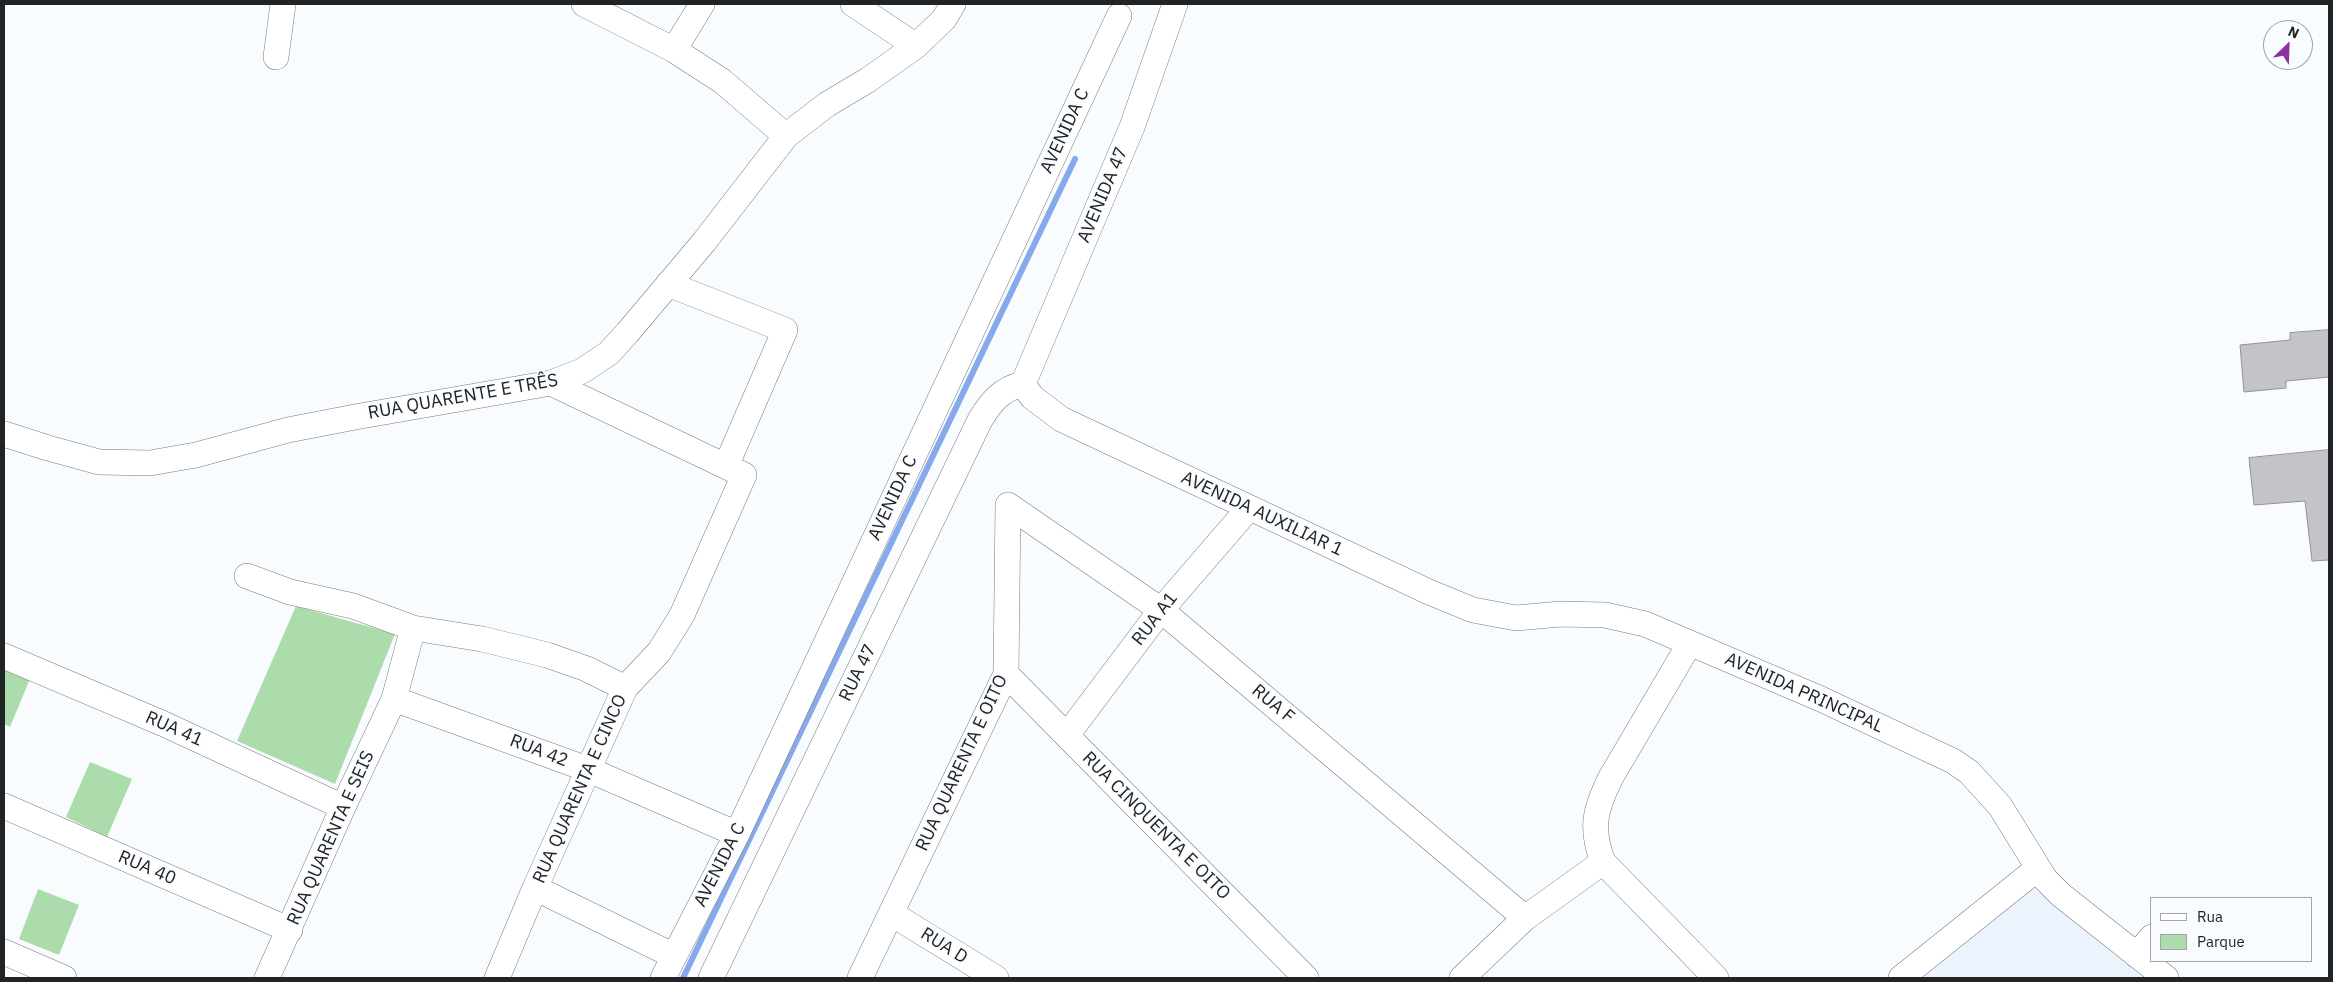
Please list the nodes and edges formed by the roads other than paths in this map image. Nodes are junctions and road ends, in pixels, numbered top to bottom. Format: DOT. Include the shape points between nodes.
graph roads {
  1 [pos="283,4"];
  2 [pos="584,4"];
  3 [pos="702,4"];
  4 [pos="854,4"];
  5 [pos="953,4"];
  6 [pos="1175,4"];
  7 [pos="1119,16"];
  8 [pos="916,46"];
  9 [pos="674,50"];
  10 [pos="276,57"];
  11 [pos="786,136"];
  12 [pos="668,284"];
  13 [pos="551,384"];
  14 [pos="1022,384"];
  15 [pos="4,434"];
  16 [pos="735,471"];
  17 [pos="1008,504"];
  18 [pos="1249,508"];
  19 [pos="247,576"];
  20 [pos="1161,610"];
  21 [pos="1516,618"];
  22 [pos="413,628"];
  23 [pos="1690,643"];
  24 [pos="4,656"];
  25 [pos="1006,674"];
  26 [pos="625,688"];
  27 [pos="394,699"];
  28 [pos="1066,735"];
  29 [pos="587,769"];
  30 [pos="4,806"];
  31 [pos="343,807"];
  32 [pos="737,834"];
  33 [pos="1603,862"];
  34 [pos="2037,869"];
  35 [pos="535,888"];
  36 [pos="892,914"];
  37 [pos="1525,918"];
  38 [pos="290,930"];
  39 [pos="2144,946"];
  40 [pos="4,952"];
  41 [pos="674,956"];
  42 [pos="2155,962"];
  43 [pos="64,978"];
  44 [pos="268,978"];
  45 [pos="497,978"];
  46 [pos="663,978"];
  47 [pos="711,978"];
  48 [pos="860,978"];
  49 [pos="996,978"];
  50 [pos="1306,978"];
  51 [pos="1462,978"];
  52 [pos="1716,978"];
  53 [pos="1900,978"];
  54 [pos="2166,978"];
  1 -- 10 [label="street"];
  2 -- 9 [label="street"];
  3 -- 9 [label="street"];
  4 -- 8 [label="street"];
  5 -- 8 [label="street, RUA QUARENTE E TRÊS" via="944,18"];
  6 -- 14 [label="street, AVENIDA 47" via="1132,127"];
  7 -- 32 [label="street, AVENIDA C"];
  8 -- 11 [label="street, RUA QUARENTE E TRÊS" via="826,105"];
  9 -- 11 [label="street" via="722,81"];
  11 -- 12 [label="street, RUA QUARENTE E TRÊS"];
  12 -- 13 [label="street, RUA QUARENTE E TRÊS" via="608,353 582,372"];
  12 -- 16 [label="street, RUA QUARENTA E CINCO" via="785,330"];
  13 -- 15 [label="street, RUA QUARENTE E TRÊS" via="355,416 150,463 99,462"];
  13 -- 16 [label="street"];
  14 -- 18 [label="street, AVENIDA AUXILIAR 1" via="1032,397 1061,419"];
  14 -- 47 [label="street, RUA 47" via="1000,393 980,420"];
  16 -- 26 [label="street, RUA QUARENTA E CINCO" via="682,614 659,652"];
  17 -- 20 [label="street, RUA F"];
  17 -- 25 [label="street, RUA QUARENTA E OITO"];
  18 -- 20 [label="street, RUA A1"];
  18 -- 21 [label="street, AVENIDA AUXILIAR 1" via="1428,592 1473,610"];
  19 -- 22 [label="street" via="290,592 353,606"];
  20 -- 28 [label="street, RUA A1"];
  20 -- 37 [label="street, RUA F"];
  21 -- 23 [label="street, AVENIDA PRINCIPAL" via="1606,615 1644,624"];
  22 -- 26 [label="street" via="482,639 547,655 587,669"];
  22 -- 27 [label="street, RUA QUARENTA E SEIS"];
  23 -- 33 [label="street" via="1601,796 1595,842"];
  23 -- 34 [label="street, AVENIDA PRINCIPAL" via="1821,699 1962,767 2000,806"];
  24 -- 31 [label="street, RUA 41" via="164,724"];
  25 -- 28 [label="street, RUA CINQUENTA E OITO"];
  25 -- 36 [label="street, RUA QUARENTA E OITO"];
  26 -- 29 [label="street, RUA QUARENTA E CINCO"];
  27 -- 29 [label="street, RUA 42"];
  27 -- 31 [label="street, RUA QUARENTA E SEIS"];
  28 -- 50 [label="street, RUA CINQUENTA E OITO"];
  29 -- 32 [label="street, RUA 42"];
  29 -- 35 [label="street, RUA QUARENTA E CINCO"];
  30 -- 38 [label="street, RUA 40"];
  31 -- 38 [label="street, RUA QUARENTA E SEIS"];
  32 -- 41 [label="street, AVENIDA C"];
  33 -- 37 [label="street"];
  33 -- 52 [label="street"];
  34 -- 39 [label="street, AVENIDA PRINCIPAL" via="2061,895"];
  34 -- 53 [label="street"];
  35 -- 41 [label="street"];
  35 -- 45 [label="street, RUA QUARENTA E CINCO"];
  36 -- 48 [label="street, RUA QUARENTA E OITO"];
  36 -- 49 [label="street, RUA D"];
  37 -- 51 [label="street"];
  38 -- 44 [label="street, RUA QUARENTA E SEIS"];
  40 -- 43 [label="street"];
  41 -- 46 [label="street, AVENIDA C"];
  42 -- 54 [label="street"];
}
